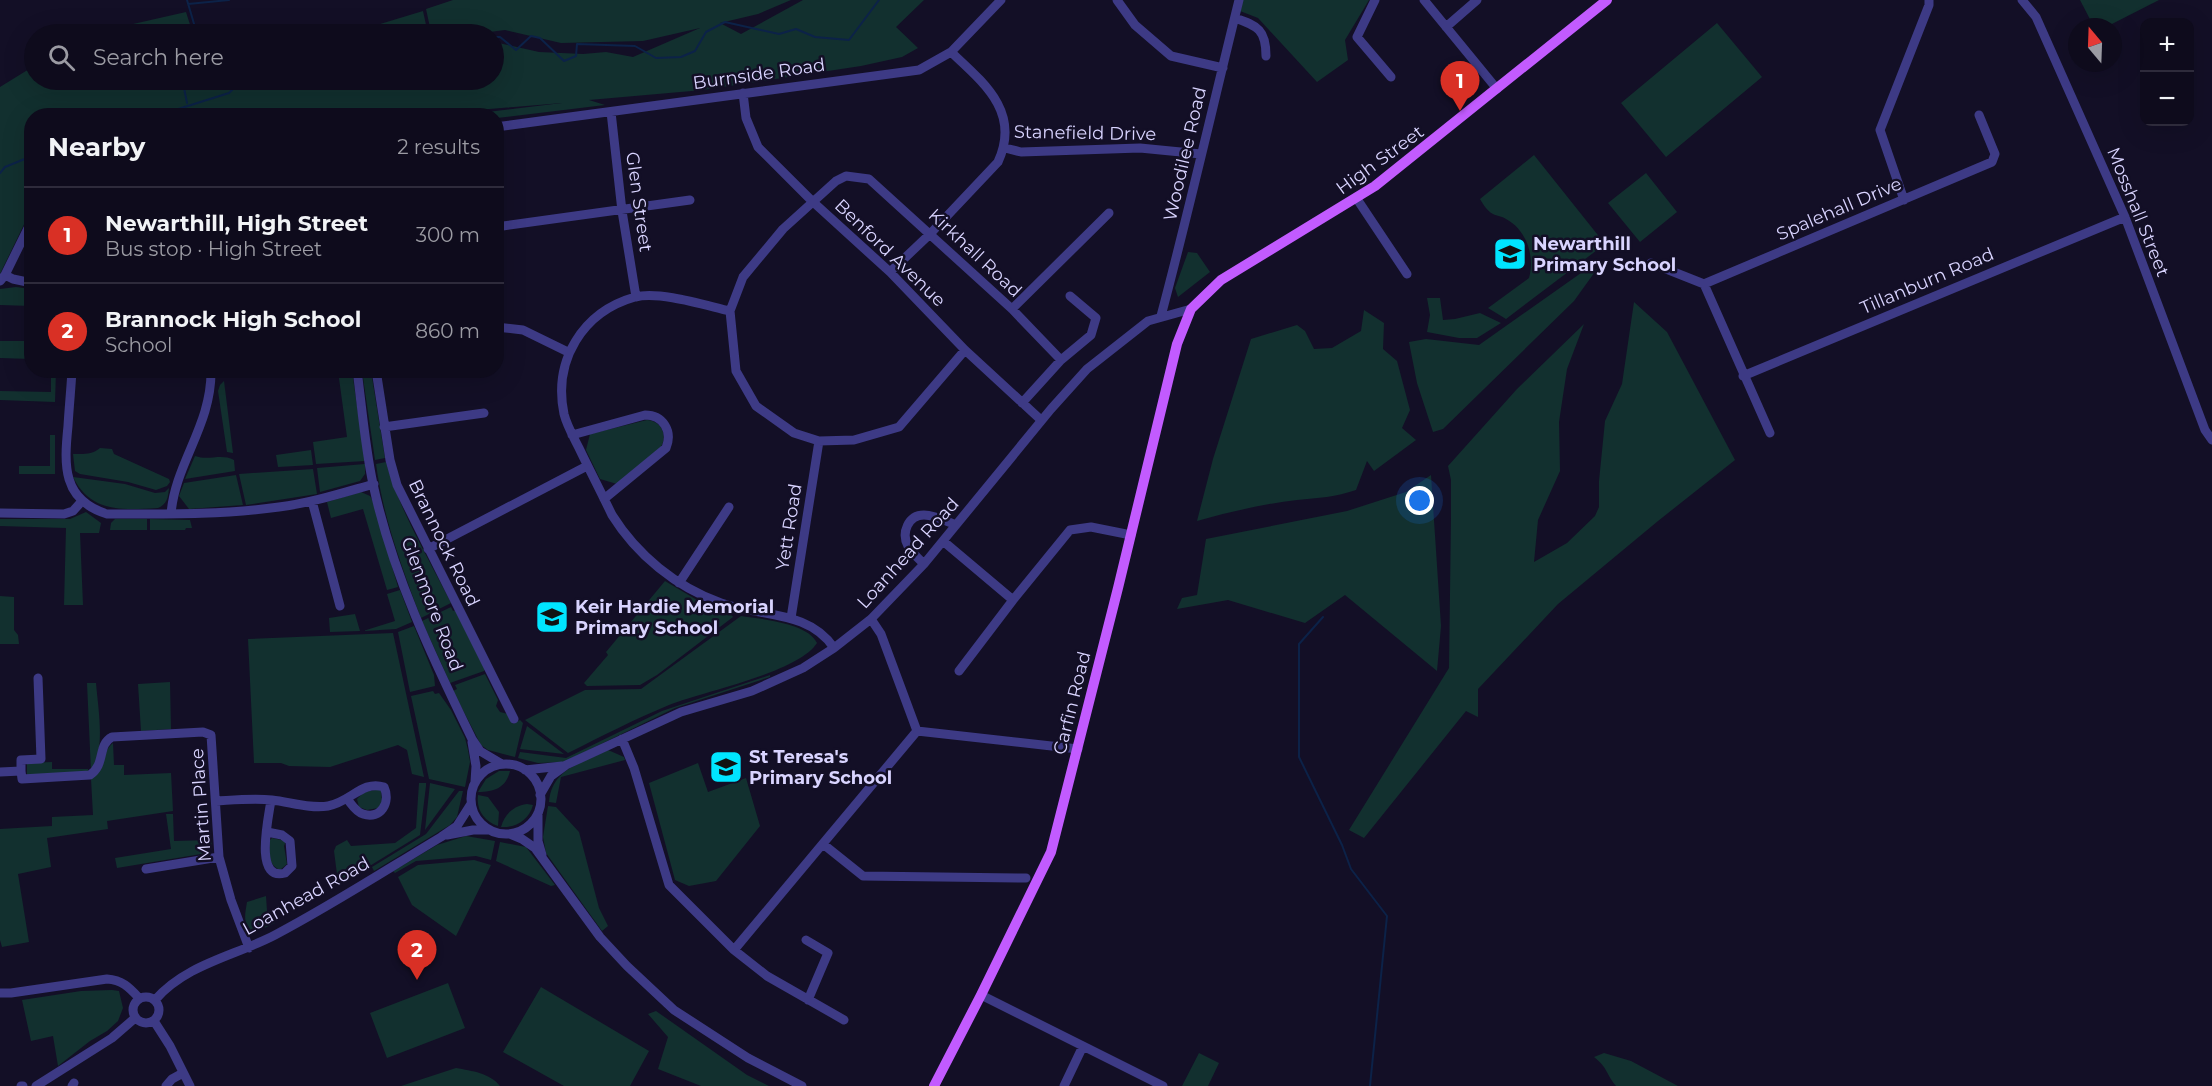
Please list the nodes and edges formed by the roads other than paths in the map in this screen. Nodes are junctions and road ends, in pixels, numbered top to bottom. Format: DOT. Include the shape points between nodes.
graph roads {
  1 [pos="1001,0"];
  2 [pos="1117,0"];
  3 [pos="1239,0"];
  4 [pos="1375,0"];
  5 [pos="1424,0"];
  6 [pos="1477,0"];
  7 [pos="1607,0"];
  8 [pos="1929,0"];
  9 [pos="2022,0"];
  10 [pos="1235,18"];
  11 [pos="1446,27"];
  12 [pos="951,52"];
  13 [pos="1266,56"];
  14 [pos="1223,68"];
  15 [pos="1391,77"];
  16 [pos="1497,89"];
  17 [pos="743,93"];
  18 [pos="610,112"];
  19 [pos="1978,115"];
  20 [pos="504,126"];
  21 [pos="1005,148"];
  22 [pos="1201,154"];
  23 [pos="1358,199"];
  24 [pos="690,200"];
  25 [pos="1904,200"];
  26 [pos="812,201"];
  27 [pos="622,210"];
  28 [pos="1110,213"];
  29 [pos="2125,217"];
  30 [pos="504,226"];
  31 [pos="930,234"];
  32 [pos="24,236"];
  33 [pos="1651,263"];
  34 [pos="890,272"];
  35 [pos="1407,274"];
  36 [pos="3,278"];
  37 [pos="24,282"];
  38 [pos="1704,284"];
  39 [pos="1070,296"];
  40 [pos="636,297"];
  41 [pos="1012,309"];
  42 [pos="1191,309"];
  43 [pos="730,311"];
  44 [pos="1161,316"];
  45 [pos="504,328"];
  46 [pos="965,350"];
  47 [pos="568,352"];
  48 [pos="1061,360"];
  49 [pos="1743,376"];
  50 [pos="71,378"];
  51 [pos="210,378"];
  52 [pos="358,378"];
  53 [pos="377,378"];
  54 [pos="1022,403"];
  55 [pos="484,413"];
  56 [pos="1041,420"];
  57 [pos="384,427"];
  58 [pos="1770,433"];
  59 [pos="572,435"];
  60 [pos="2212,440"];
  61 [pos="819,441"];
  62 [pos="587,466"];
  63 [pos="374,484"];
  64 [pos="604,499"];
  65 [pos="82,501"];
  66 [pos="312,501"];
  67 [pos="729,507"];
  68 [pos="0,513"];
  69 [pos="171,514"];
  70 [pos="956,525"];
  71 [pos="1131,535"];
  72 [pos="943,541"];
  73 [pos="428,549"];
  74 [pos="924,564"];
  75 [pos="679,583"];
  76 [pos="1013,600"];
  77 [pos="340,606"];
  78 [pos="791,618"];
  79 [pos="872,619"];
  80 [pos="834,648"];
  81 [pos="959,671"];
  82 [pos="38,678"];
  83 [pos="514,719"];
  84 [pos="917,731"];
  85 [pos="472,739"];
  86 [pos="622,739"];
  87 [pos="1078,749"];
  88 [pos="502,764"];
  89 [pos="566,765"];
  90 [pos="525,770"];
  91 [pos="21,771"];
  92 [pos="0,772"];
  93 [pos="475,782"];
  94 [pos="540,795"];
  95 [pos="271,800"];
  96 [pos="348,800"];
  97 [pos="216,801"];
  98 [pos="471,804"];
  99 [pos="538,813"];
  100 [pos="489,830"];
  101 [pos="267,832"];
  102 [pos="510,834"];
  103 [pos="441,837"];
  104 [pos="823,844"];
  105 [pos="219,857"];
  106 [pos="544,861"];
  107 [pos="146,869"];
  108 [pos="1026,878"];
  109 [pos="806,940"];
  110 [pos="249,948"];
  111 [pos="734,950"];
  112 [pos="0,993"];
  113 [pos="981,995"];
  114 [pos="139,998"];
  115 [pos="156,1000"];
  116 [pos="808,1000"];
  117 [pos="135,1018"];
  118 [pos="844,1020"];
  119 [pos="154,1021"];
  120 [pos="1083,1046"];
  121 [pos="183,1073"];
  122 [pos="36,1086"];
  123 [pos="166,1086"];
  124 [pos="190,1086"];
  125 [pos="802,1086"];
  126 [pos="934,1086"];
  127 [pos="1064,1086"];
  128 [pos="1163,1086"];
  1 -- 12 [label="street, Burnside Road"];
  2 -- 14 [label="street" via="1135,25 1171,56"];
  3 -- 10 [label="street, Woodilee Road"];
  4 -- 15 [label="street" via="1357,37"];
  5 -- 11 [label="street"];
  6 -- 11 [label="street"];
  7 -- 16 [label="main road, High Street"];
  8 -- 25 [label="street" via="1880,130"];
  9 -- 29 [label="street, Mosshall Street" via="2036,17"];
  10 -- 13 [label="street" via="1254,24 1266,40"];
  10 -- 14 [label="street, Woodilee Road"];
  11 -- 16 [label="street"];
  12 -- 17 [label="street, Burnside Road" via="919,70"];
  12 -- 21 [label="street" via="984,82 1003,112"];
  14 -- 22 [label="street, Woodilee Road"];
  16 -- 23 [label="main road, High Street"];
  17 -- 18 [label="street, Burnside Road"];
  17 -- 26 [label="street, Benford Avenue" via="746,118 758,147"];
  18 -- 20 [label="street, Burnside Road"];
  18 -- 27 [label="street, Glen Street"];
  19 -- 25 [label="street, Spalehall Drive" via="1995,154 1992,162"];
  21 -- 22 [label="street, Stanefield Drive" via="1021,152 1140,148"];
  21 -- 31 [label="street" via="998,162"];
  22 -- 44 [label="street, Woodilee Road" via="1193,199"];
  23 -- 35 [label="street"];
  23 -- 42 [label="main road, High Street" via="1221,280"];
  24 -- 27 [label="street"];
  25 -- 38 [label="street, Spalehall Drive"];
  26 -- 31 [label="street, Kirkhall Road" via="846,176 869,179"];
  26 -- 34 [label="street, Benford Avenue"];
  26 -- 43 [label="street, Kirkhall Road" via="743,277"];
  27 -- 30 [label="street"];
  27 -- 40 [label="street, Glen Street"];
  28 -- 41 [label="street"];
  29 -- 49 [label="street, Tillanburn Road"];
  29 -- 60 [label="street, Mosshall Street"];
  31 -- 34 [label="street"];
  31 -- 41 [label="street, Kirkhall Road"];
  32 -- 36 [label="street"];
  33 -- 38 [label="street"];
  34 -- 46 [label="street, Benford Avenue"];
  36 -- 37 [label="street"];
  38 -- 49 [label="street"];
  39 -- 48 [label="street" via="1096,318 1091,335"];
  40 -- 43 [label="street" via="660,297"];
  40 -- 47 [label="street" via="602,312 581,332"];
  41 -- 48 [label="street, Kirkhall Road"];
  42 -- 44 [label="street, Loanhead Road"];
  42 -- 71 [label="main road, Carfin Road" via="1178,344"];
  43 -- 61 [label="street" via="736,371 756,406 794,433"];
  44 -- 56 [label="street, Loanhead Road" via="1148,321 1087,369"];
  45 -- 47 [label="street" via="524,330"];
  46 -- 54 [label="street, Benford Avenue"];
  46 -- 61 [label="street" via="899,427 854,440"];
  47 -- 59 [label="street" via="561,381 564,415"];
  48 -- 54 [label="street"];
  49 -- 58 [label="street"];
  50 -- 65 [label="street" via="66,473"];
  51 -- 69 [label="street" via="198,434 172,494"];
  52 -- 63 [label="street, Glenmore Road"];
  53 -- 57 [label="street, Brannock Road"];
  54 -- 56 [label="street, Benford Avenue"];
  55 -- 57 [label="street"];
  56 -- 70 [label="street, Loanhead Road"];
  57 -- 73 [label="street, Brannock Road" via="397,485"];
  59 -- 62 [label="street"];
  59 -- 64 [label="street" via="645,415 657,417 667,427 666,448"];
  61 -- 78 [label="street, Yett Road"];
  62 -- 64 [label="street"];
  62 -- 73 [label="street"];
  63 -- 66 [label="street"];
  63 -- 85 [label="street, Glenmore Road" via="397,567"];
  64 -- 75 [label="street" via="634,545"];
  65 -- 68 [label="street" via="64,514"];
  65 -- 69 [label="street" via="107,514"];
  66 -- 69 [label="street"];
  66 -- 77 [label="street"];
  67 -- 75 [label="street"];
  70 -- 72 [label="street, Loanhead Road"];
  70 -- 74 [label="street" via="922,514 907,525 908,546"];
  71 -- 76 [label="street" via="1091,527 1070,531"];
  71 -- 87 [label="main road, Carfin Road"];
  72 -- 74 [label="street, Loanhead Road"];
  72 -- 76 [label="street"];
  73 -- 83 [label="street, Brannock Road"];
  74 -- 79 [label="street, Loanhead Road"];
  75 -- 78 [label="street" via="723,604"];
  76 -- 81 [label="street"];
  78 -- 80 [label="street" via="812,627"];
  79 -- 80 [label="street, Loanhead Road"];
  79 -- 84 [label="street"];
  80 -- 86 [label="street, Loanhead Road" via="803,668 752,691 681,712"];
  82 -- 91 [label="street, Martin Place" via="41,759 21,760"];
  84 -- 87 [label="street"];
  84 -- 104 [label="street"];
  85 -- 88 [label="street, Glenmore Road" via="480,751"];
  85 -- 93 [label="street, Glenmore Road"];
  86 -- 89 [label="street, Loanhead Road"];
  86 -- 111 [label="street" via="669,885"];
  87 -- 113 [label="main road, Carfin Road" via="1051,852"];
  88 -- 90 [label="street"];
  88 -- 93 [label="street" via="481,773"];
  89 -- 90 [label="street, Loanhead Road"];
  89 -- 94 [label="street, Loanhead Road" via="551,776"];
  90 -- 94 [label="street" via="534,778"];
  91 -- 92 [label="street, Martin Place"];
  91 -- 97 [label="street, Martin Place" via="22,779 90,776 98,769 105,744 112,737 208,733 213,739"];
  93 -- 98 [label="street"];
  94 -- 99 [label="street"];
  95 -- 96 [label="street" via="320,807"];
  95 -- 97 [label="street"];
  95 -- 101 [label="street"];
  97 -- 105 [label="street, Martin Place"];
  98 -- 100 [label="street" via="480,824"];
  98 -- 103 [label="street, Loanhead Road" via="458,826"];
  99 -- 102 [label="street" via="522,830"];
  99 -- 106 [label="street" via="538,841"];
  100 -- 102 [label="street"];
  100 -- 103 [label="street, Loanhead Road"];
  101 -- 101 [label="street" via="264,846 268,866 275,874 285,873 292,866 290,841"];
  102 -- 106 [label="street" via="527,842"];
  103 -- 110 [label="street, Loanhead Road"];
  104 -- 108 [label="street" via="862,876"];
  104 -- 111 [label="street"];
  105 -- 107 [label="street"];
  105 -- 110 [label="street, Martin Place"];
  106 -- 125 [label="street" via="600,937 674,1010 748,1058"];
  109 -- 116 [label="street" via="828,952"];
  110 -- 115 [label="street, Loanhead Road" via="201,966 170,985"];
  111 -- 116 [label="street" via="767,976"];
  112 -- 114 [label="street" via="107,979 127,985"];
  113 -- 120 [label="street"];
  113 -- 126 [label="main road, Carfin Road"];
  114 -- 115 [label="street"];
  114 -- 117 [label="street" via="132,1010"];
  115 -- 119 [label="street" via="159,1009"];
  116 -- 118 [label="street"];
  117 -- 119 [label="street" via="142,1023"];
  117 -- 122 [label="street" via="112,1038"];
  119 -- 121 [label="street"];
  120 -- 127 [label="street"];
  120 -- 128 [label="street"];
  121 -- 123 [label="street"];
  121 -- 124 [label="street"];
}
